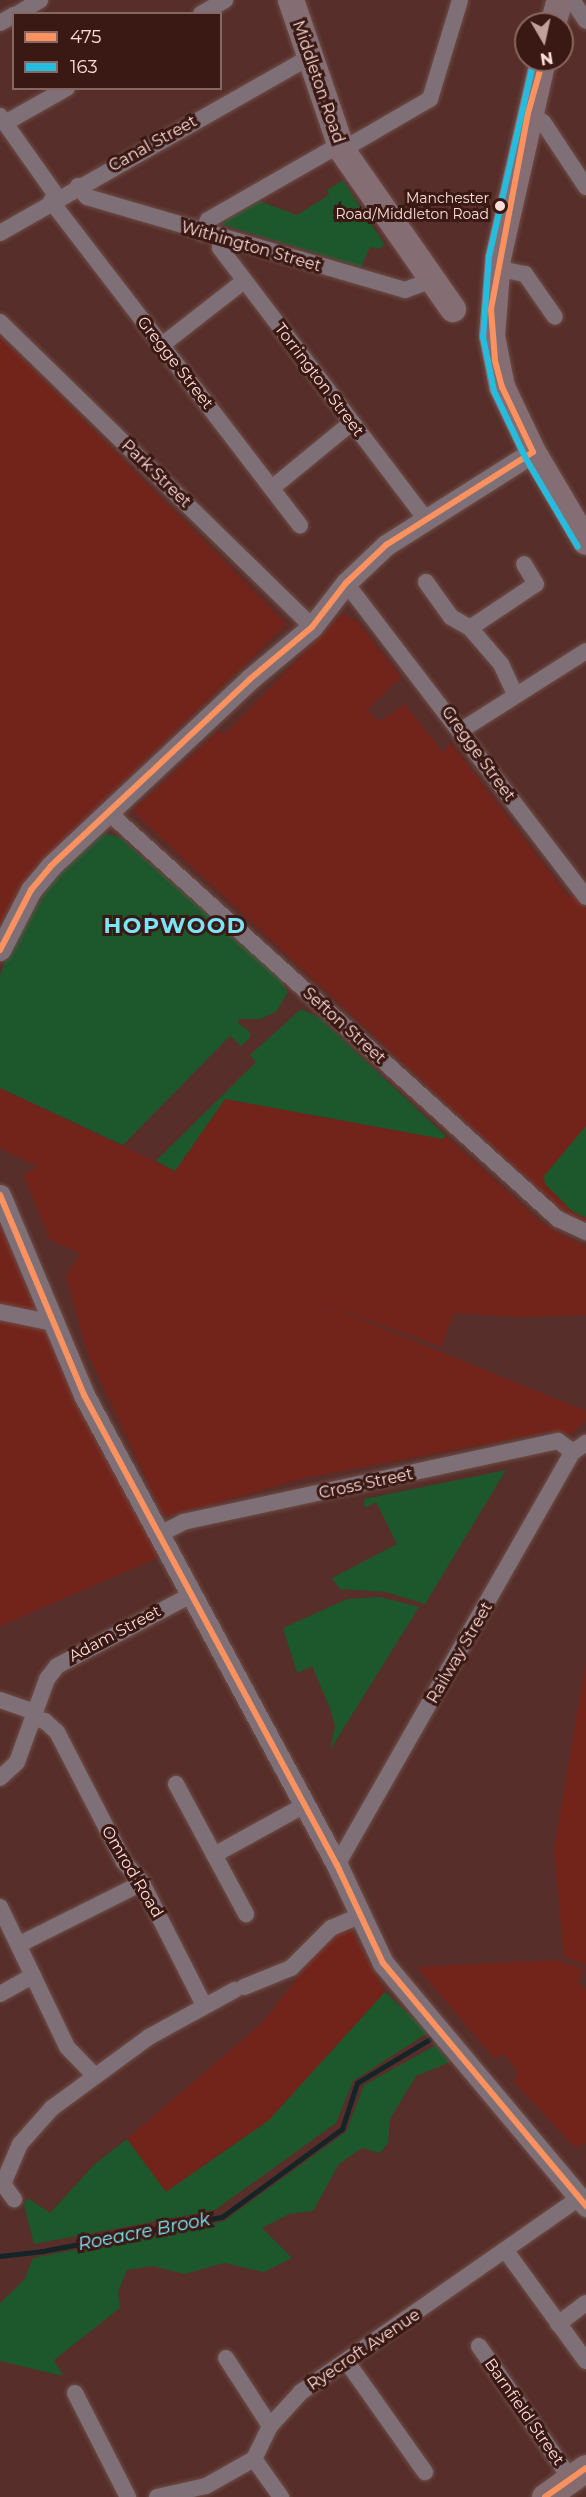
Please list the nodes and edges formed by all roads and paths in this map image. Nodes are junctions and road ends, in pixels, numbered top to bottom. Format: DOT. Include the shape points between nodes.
graph roads {
  1 [pos="40,0"];
  2 [pos="225,0"];
  3 [pos="291,0"];
  4 [pos="460,0"];
  5 [pos="572,0"];
  6 [pos="16,10"];
  7 [pos="204,12"];
  8 [pos="12,13"];
  9 [pos="586,21"];
  10 [pos="0,23"];
  11 [pos="308,58"];
  12 [pos="540,72"];
  13 [pos="63,90"];
  14 [pos="528,113"];
  15 [pos="3,120"];
  16 [pos="340,147"];
  17 [pos="78,186"];
  18 [pos="586,187"];
  19 [pos="54,200"];
  20 [pos="0,232"];
  21 [pos="202,233"];
  22 [pos="221,239"];
  23 [pos="496,268"];
  24 [pos="244,281"];
  25 [pos="430,281"];
  26 [pos="453,309"];
  27 [pos="555,317"];
  28 [pos="0,322"];
  29 [pos="162,345"];
  30 [pos="351,423"];
  31 [pos="533,452"];
  32 [pos="272,488"];
  33 [pos="424,518"];
  34 [pos="300,525"];
  35 [pos="586,542"];
  36 [pos="524,564"];
  37 [pos="426,582"];
  38 [pos="346,584"];
  39 [pos="312,627"];
  40 [pos="470,628"];
  41 [pos="586,651"];
  42 [pos="515,694"];
  43 [pos="460,731"];
  44 [pos="108,812"];
  45 [pos="580,877"];
  46 [pos="586,897"];
  47 [pos="0,950"];
  48 [pos="0,1195"];
  49 [pos="586,1232"];
  50 [pos="0,1312"];
  51 [pos="52,1323"];
  52 [pos="580,1448"];
  53 [pos="158,1535"];
  54 [pos="191,1595"];
  55 [pos="0,1700"];
  56 [pos="34,1715"];
  57 [pos="0,1778"];
  58 [pos="176,1784"];
  59 [pos="303,1806"];
  60 [pos="214,1855"];
  61 [pos="337,1865"];
  62 [pos="142,1883"];
  63 [pos="0,1907"];
  64 [pos="246,1914"];
  65 [pos="361,1915"];
  66 [pos="20,1944"];
  67 [pos="33,1976"];
  68 [pos="0,1994"];
  69 [pos="204,2005"];
  70 [pos="95,2076"];
  71 [pos="2,2184"];
  72 [pos="14,2199"];
  73 [pos="583,2202"];
  74 [pos="506,2251"];
  75 [pos="586,2303"];
  76 [pos="558,2324"];
  77 [pos="479,2346"];
  78 [pos="226,2358"];
  79 [pos="586,2361"];
  80 [pos="348,2362"];
  81 [pos="75,2393"];
  82 [pos="270,2426"];
  83 [pos="254,2459"];
  84 [pos="425,2472"];
  85 [pos="578,2473"];
  86 [pos="128,2497"];
  87 [pos="156,2497"];
  88 [pos="281,2497"];
  89 [pos="545,2497"];
  1 -- 6 [label="street"];
  2 -- 7 [label="street"];
  3 -- 11 [label="main road, Middleton Road"];
  4 -- 16 [label="street" via="430,99"];
  5 -- 9 [label="street"];
  8 -- 10 [label="street"];
  11 -- 16 [label="main road, Middleton Road"];
  11 -- 17 [label="street, Canal Street"];
  12 -- 14 [label="main road"];
  13 -- 15 [label="street"];
  14 -- 18 [label="street" via="543,122"];
  14 -- 23 [label="main road"];
  15 -- 19 [label="street, Gregge Street"];
  16 -- 21 [label="street" via="208,220"];
  16 -- 25 [label="main road, Middleton Road"];
  17 -- 19 [label="street, Canal Street"];
  17 -- 21 [label="street, Withington Street" via="87,197"];
  19 -- 20 [label="street, Canal Street"];
  19 -- 29 [label="street, Gregge Street"];
  21 -- 22 [label="street, Withington Street"];
  22 -- 24 [label="street, Torrington Street" via="219,248"];
  22 -- 25 [label="street, Withington Street" via="405,290"];
  23 -- 27 [label="street" via="525,274"];
  23 -- 31 [label="main road" via="492,336 502,387"];
  24 -- 29 [label="street"];
  24 -- 30 [label="street, Torrington Street"];
  25 -- 26 [label="main road, Middleton Road"];
  28 -- 39 [label="street, Park Street"];
  29 -- 32 [label="street, Gregge Street"];
  30 -- 32 [label="street"];
  30 -- 33 [label="street, Torrington Street"];
  31 -- 33 [label="street"];
  31 -- 35 [label="main road"];
  32 -- 34 [label="street, Gregge Street"];
  33 -- 38 [label="street" via="386,545"];
  36 -- 40 [label="street" via="536,584"];
  37 -- 40 [label="street" via="451,617"];
  38 -- 39 [label="street"];
  38 -- 43 [label="street, Gregge Street"];
  39 -- 44 [label="street"];
  40 -- 42 [label="street" via="501,664"];
  41 -- 42 [label="street"];
  42 -- 43 [label="street"];
  43 -- 45 [label="street, Gregge Street"];
  44 -- 47 [label="street" via="31,890"];
  44 -- 49 [label="street, Sefton Street" via="558,1219"];
  45 -- 46 [label="street, Gregge Street"];
  48 -- 51 [label="street"];
  50 -- 51 [label="street"];
  51 -- 53 [label="street" via="84,1395"];
  52 -- 53 [label="street, Cross Street" via="558,1441 183,1522"];
  52 -- 61 [label="street, Railway Street"];
  53 -- 54 [label="street"];
  54 -- 56 [label="street, Adam Street" via="57,1666 47,1679"];
  54 -- 59 [label="street"];
  55 -- 56 [label="street, Omrod Road"];
  56 -- 57 [label="street, Adam Street" via="17,1762"];
  56 -- 62 [label="street, Omrod Road" via="57,1732 124,1862"];
  58 -- 60 [label="street"];
  59 -- 60 [label="street"];
  59 -- 61 [label="street"];
  60 -- 64 [label="street"];
  61 -- 65 [label="street"];
  62 -- 66 [label="street"];
  62 -- 69 [label="street, Omrod Road"];
  63 -- 66 [label="street"];
  65 -- 69 [label="street" via="331,1928 291,1968"];
  65 -- 73 [label="street" via="383,1963"];
  66 -- 67 [label="street"];
  67 -- 68 [label="street"];
  67 -- 70 [label="street" via="67,2047"];
  69 -- 70 [label="street" via="149,2037"];
  70 -- 71 [label="street" via="30,2130"];
  71 -- 72 [label="street"];
  73 -- 74 [label="street, Ryecroft Avenue"];
  74 -- 76 [label="street"];
  74 -- 80 [label="street, Ryecroft Avenue"];
  75 -- 76 [label="street"];
  76 -- 79 [label="street"];
  77 -- 85 [label="street, Barnfield Street"];
  78 -- 82 [label="street"];
  80 -- 82 [label="street, Ryecroft Avenue" via="301,2392"];
  80 -- 84 [label="street"];
  81 -- 86 [label="street"];
  82 -- 83 [label="street, Ryecroft Avenue"];
  83 -- 87 [label="street" via="206,2486"];
  83 -- 88 [label="street"];
  85 -- 89 [label="highway"];
}
